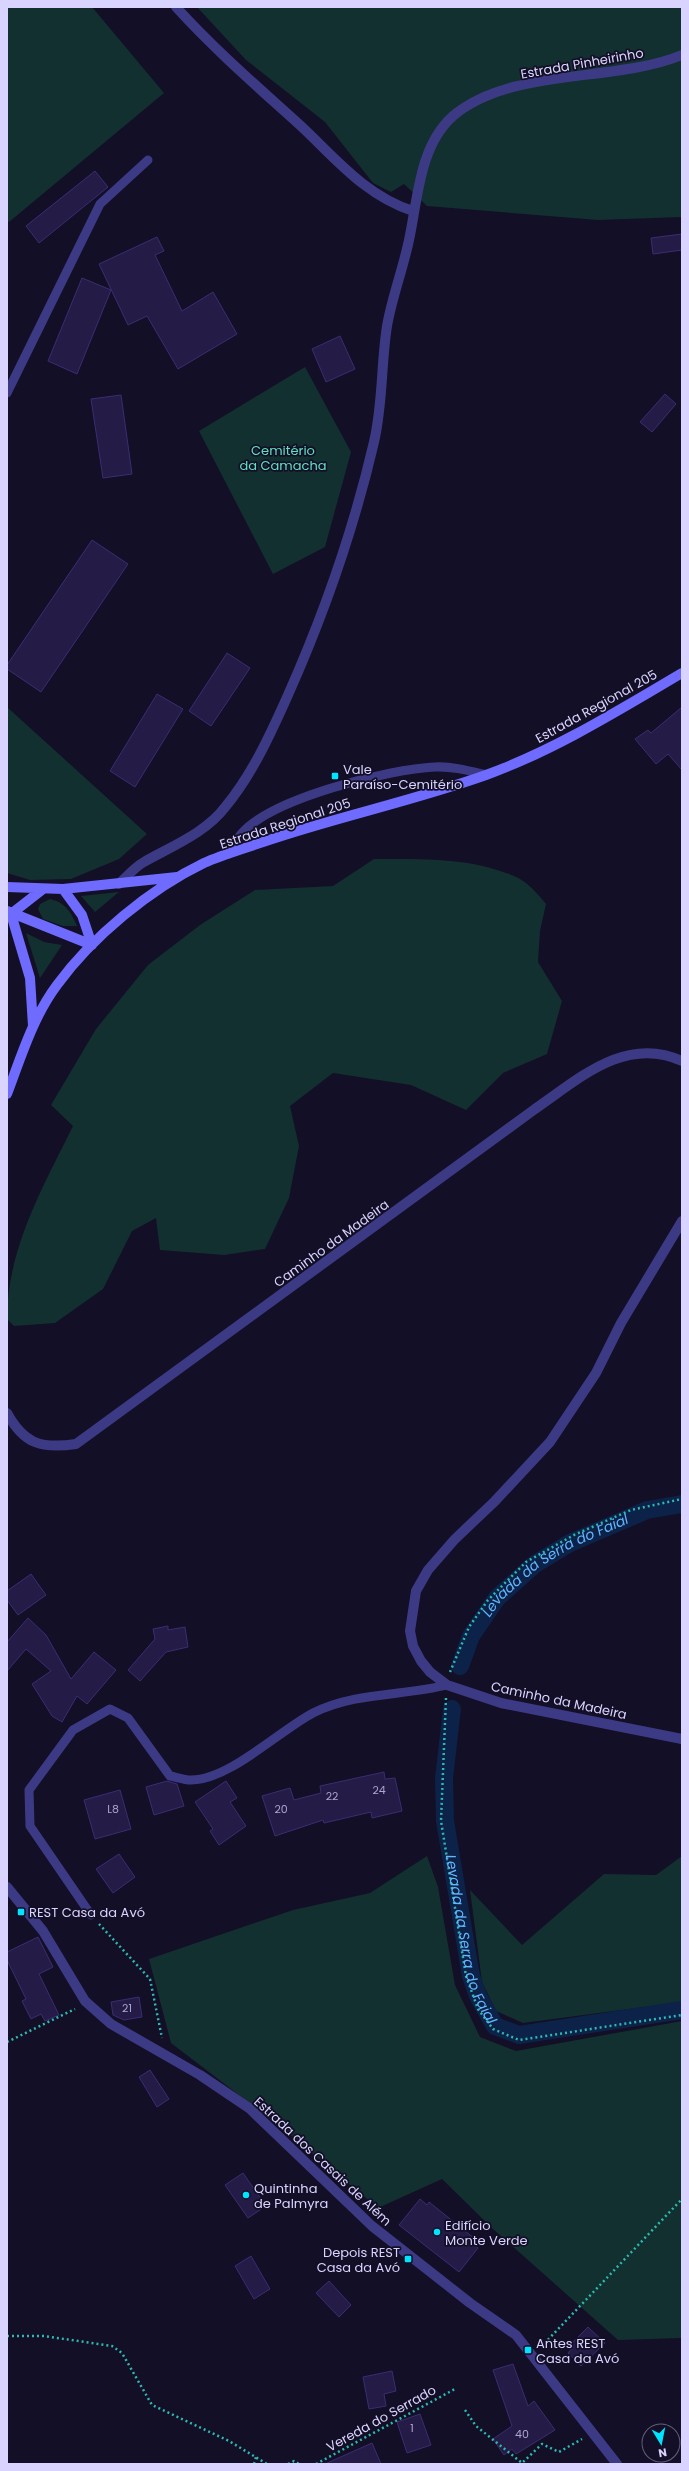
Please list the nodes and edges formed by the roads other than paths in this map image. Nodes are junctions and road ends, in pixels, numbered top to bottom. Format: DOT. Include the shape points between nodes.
graph roads {
  1 [pos="176,7"];
  2 [pos="682,56"];
  3 [pos="148,160"];
  4 [pos="412,211"];
  5 [pos="7,394"];
  6 [pos="682,673"];
  7 [pos="487,775"];
  8 [pos="229,854"];
  9 [pos="179,877"];
  10 [pos="119,884"];
  11 [pos="7,887"];
  12 [pos="43,889"];
  13 [pos="63,889"];
  14 [pos="9,913"];
  15 [pos="92,946"];
  16 [pos="33,1026"];
  17 [pos="682,1061"];
  18 [pos="7,1094"];
  19 [pos="682,1221"];
  20 [pos="7,1413"];
  21 [pos="447,1685"];
  22 [pos="682,1739"];
  23 [pos="7,1887"];
  24 [pos="91,1915"];
  25 [pos="617,2464"];
  1 -- 4 [label="street" via="210,44 357,179 392,204"];
  2 -- 4 [label="street, Estrada Pinheirinho" via="650,65 529,84 476,100 452,118 434,140 417,188"];
  3 -- 5 [label="lane" via="100,204"];
  4 -- 10 [label="street, Estrada Pinheirinho" via="410,237 387,324 375,440 338,567 308,651 267,742 225,808 187,839 141,863"];
  6 -- 7 [label="main road, Estrada Regional 205" via="560,743"];
  7 -- 8 [label="main road, Estrada Regional 205" via="292,832"];
  7 -- 8 [label="lane" via="437,766 400,770 344,785 283,804 242,832"];
  8 -- 9 [label="main road, Estrada Regional 205"];
  9 -- 10 [label="main road"];
  9 -- 15 [label="main road, Estrada Regional 205" via="152,894"];
  10 -- 13 [label="main road"];
  11 -- 12 [label="main road"];
  12 -- 13 [label="main road"];
  12 -- 14 [label="main road"];
  13 -- 15 [label="main road" via="82,915"];
  14 -- 15 [label="main road"];
  14 -- 16 [label="main road" via="30,978"];
  15 -- 16 [label="main road, Estrada Regional 205" via="57,985"];
  16 -- 18 [label="main road, Estrada Regional 205"];
  17 -- 20 [label="street, Caminho da Madeira" via="661,1054 632,1052 588,1072 76,1444 40,1445 23,1436"];
  19 -- 21 [label="street, Caminho da Madeira" via="621,1323 596,1373 550,1442 428,1570 416,1591 410,1625 413,1646 430,1672"];
  21 -- 22 [label="street, Caminho da Madeira" via="501,1703"];
  21 -- 24 [label="lane" via="359,1698 314,1713 222,1772 191,1780 170,1776 128,1718 110,1709 73,1730 29,1790 30,1826"];
  23 -- 25 [label="street, Estrada dos Casais de Além" via="43,1931 85,2001 111,2024 249,2108 372,2226 470,2303 516,2335"];
}
